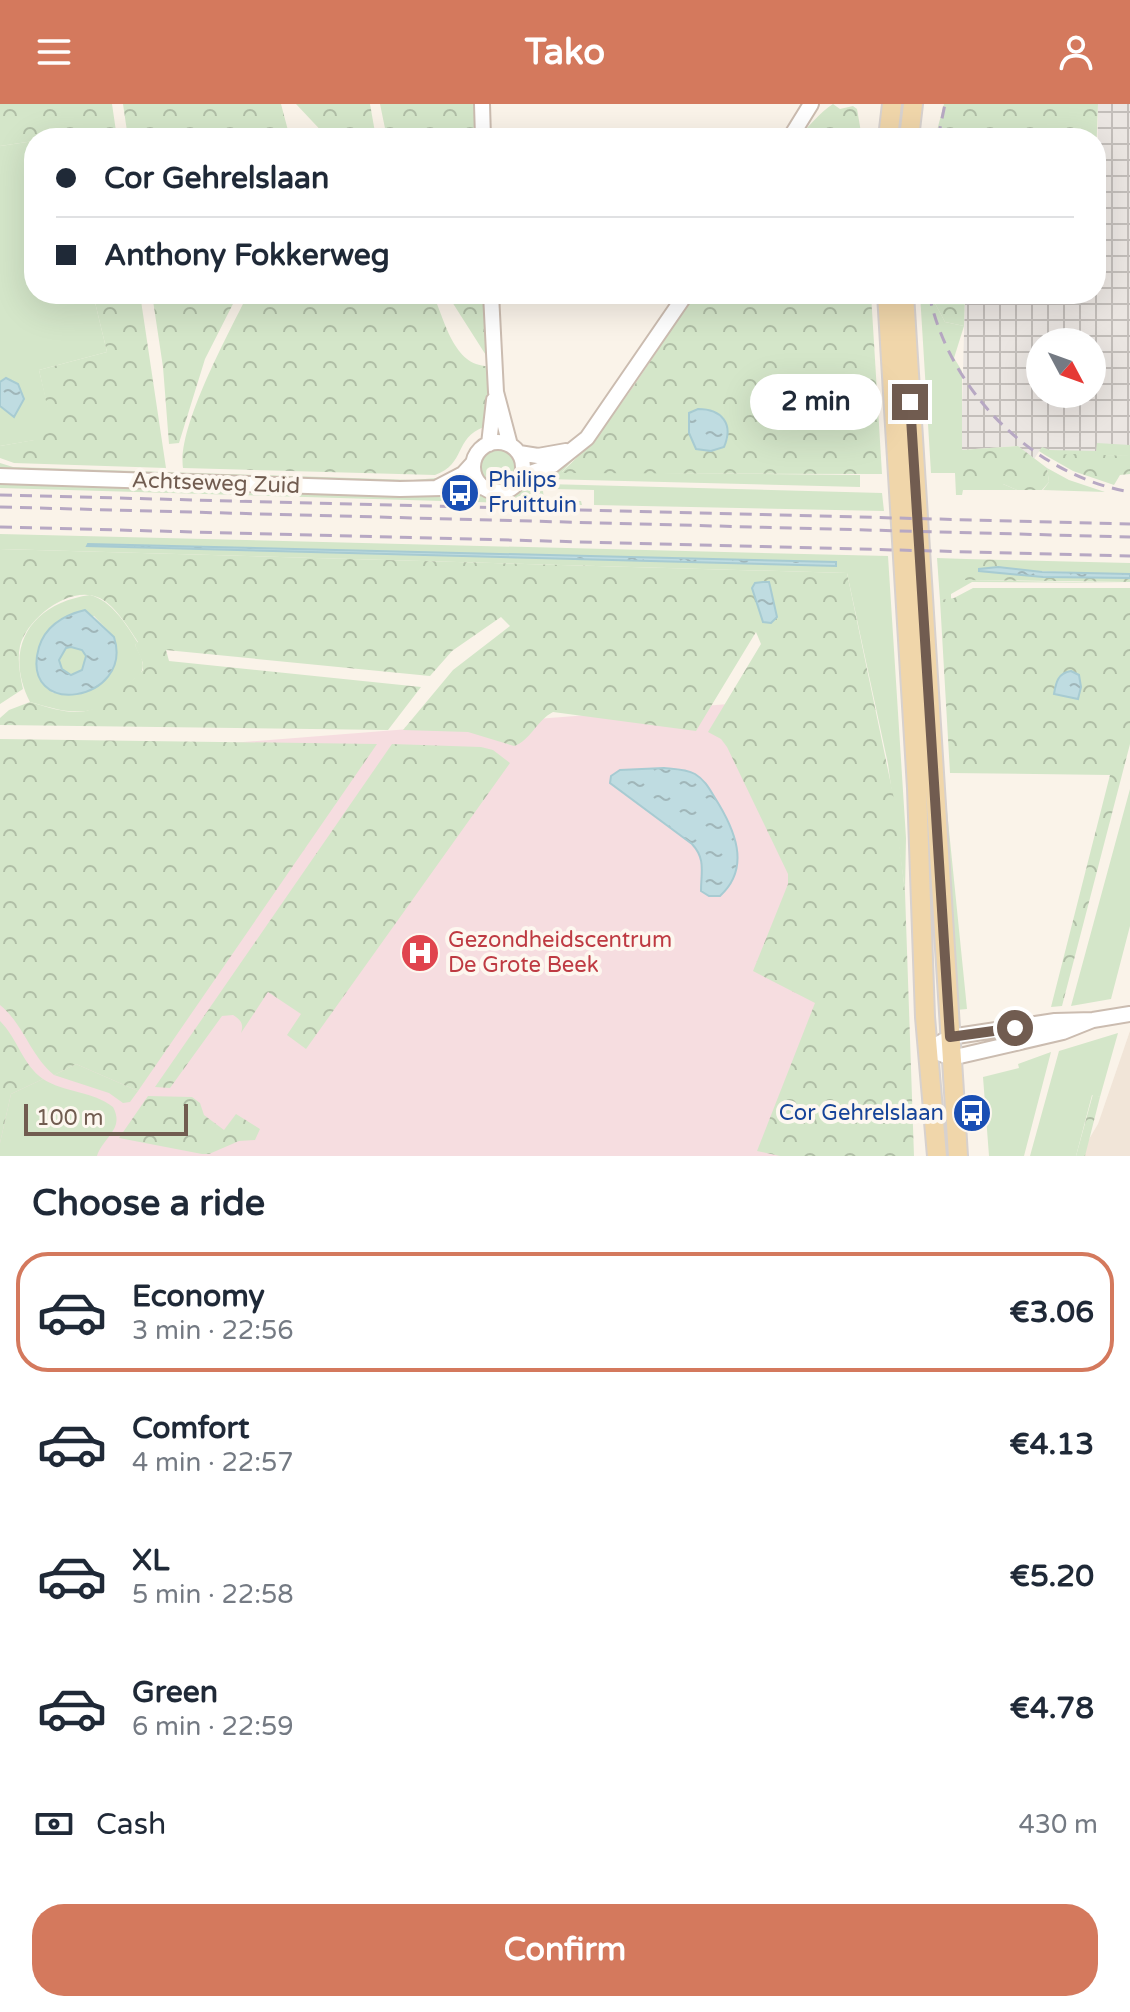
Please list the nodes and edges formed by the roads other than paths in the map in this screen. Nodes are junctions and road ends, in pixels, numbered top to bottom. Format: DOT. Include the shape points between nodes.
graph roads {
  1 [pos="482,104"];
  2 [pos="811,104"];
  3 [pos="820,104"];
  4 [pos="892,104"];
  5 [pos="913,104"];
  6 [pos="802,120"];
  7 [pos="483,128"];
  8 [pos="797,128"];
  9 [pos="889,128"];
  10 [pos="910,128"];
  11 [pos="492,304"];
  12 [pos="679,304"];
  13 [pos="888,304"];
  14 [pos="905,304"];
  15 [pos="496,392"];
  16 [pos="489,444"];
  17 [pos="576,447"];
  18 [pos="514,449"];
  19 [pos="473,463"];
  20 [pos="0,476"];
  21 [pos="521,476"];
  22 [pos="484,487"];
  23 [pos="433,489"];
  24 [pos="1130,1014"];
  25 [pos="1093,1020"];
  26 [pos="950,1037"];
  27 [pos="929,1049"];
  28 [pos="951,1058"];
  29 [pos="937,1156"];
  30 [pos="958,1156"];
  1 -- 7 [label="street"];
  2 -- 6 [label="street"];
  3 -- 6 [label="street"];
  4 -- 9 [label="main road"];
  5 -- 10 [label="main road"];
  6 -- 8 [label="street"];
  11 -- 15 [label="street"];
  12 -- 17 [label="street" via="601,420"];
  13 -- 27 [label="main road"];
  14 -- 26 [label="main road"];
  15 -- 16 [label="street"];
  15 -- 18 [label="street"];
  16 -- 18 [label="street"];
  16 -- 19 [label="street"];
  17 -- 18 [label="street" via="548,455"];
  17 -- 21 [label="street" via="553,465"];
  18 -- 21 [label="street"];
  19 -- 22 [label="street"];
  19 -- 23 [label="street"];
  20 -- 23 [label="street, Achtseweg Zuid"];
  21 -- 22 [label="street" via="505,491"];
  22 -- 23 [label="street, Achtseweg Zuid"];
  24 -- 25 [label="street"];
  25 -- 26 [label="street"];
  25 -- 28 [label="street"];
  26 -- 27 [label="street"];
  26 -- 28 [label="main road"];
  27 -- 28 [label="street"];
  27 -- 29 [label="main road"];
  28 -- 30 [label="main road"];
}
